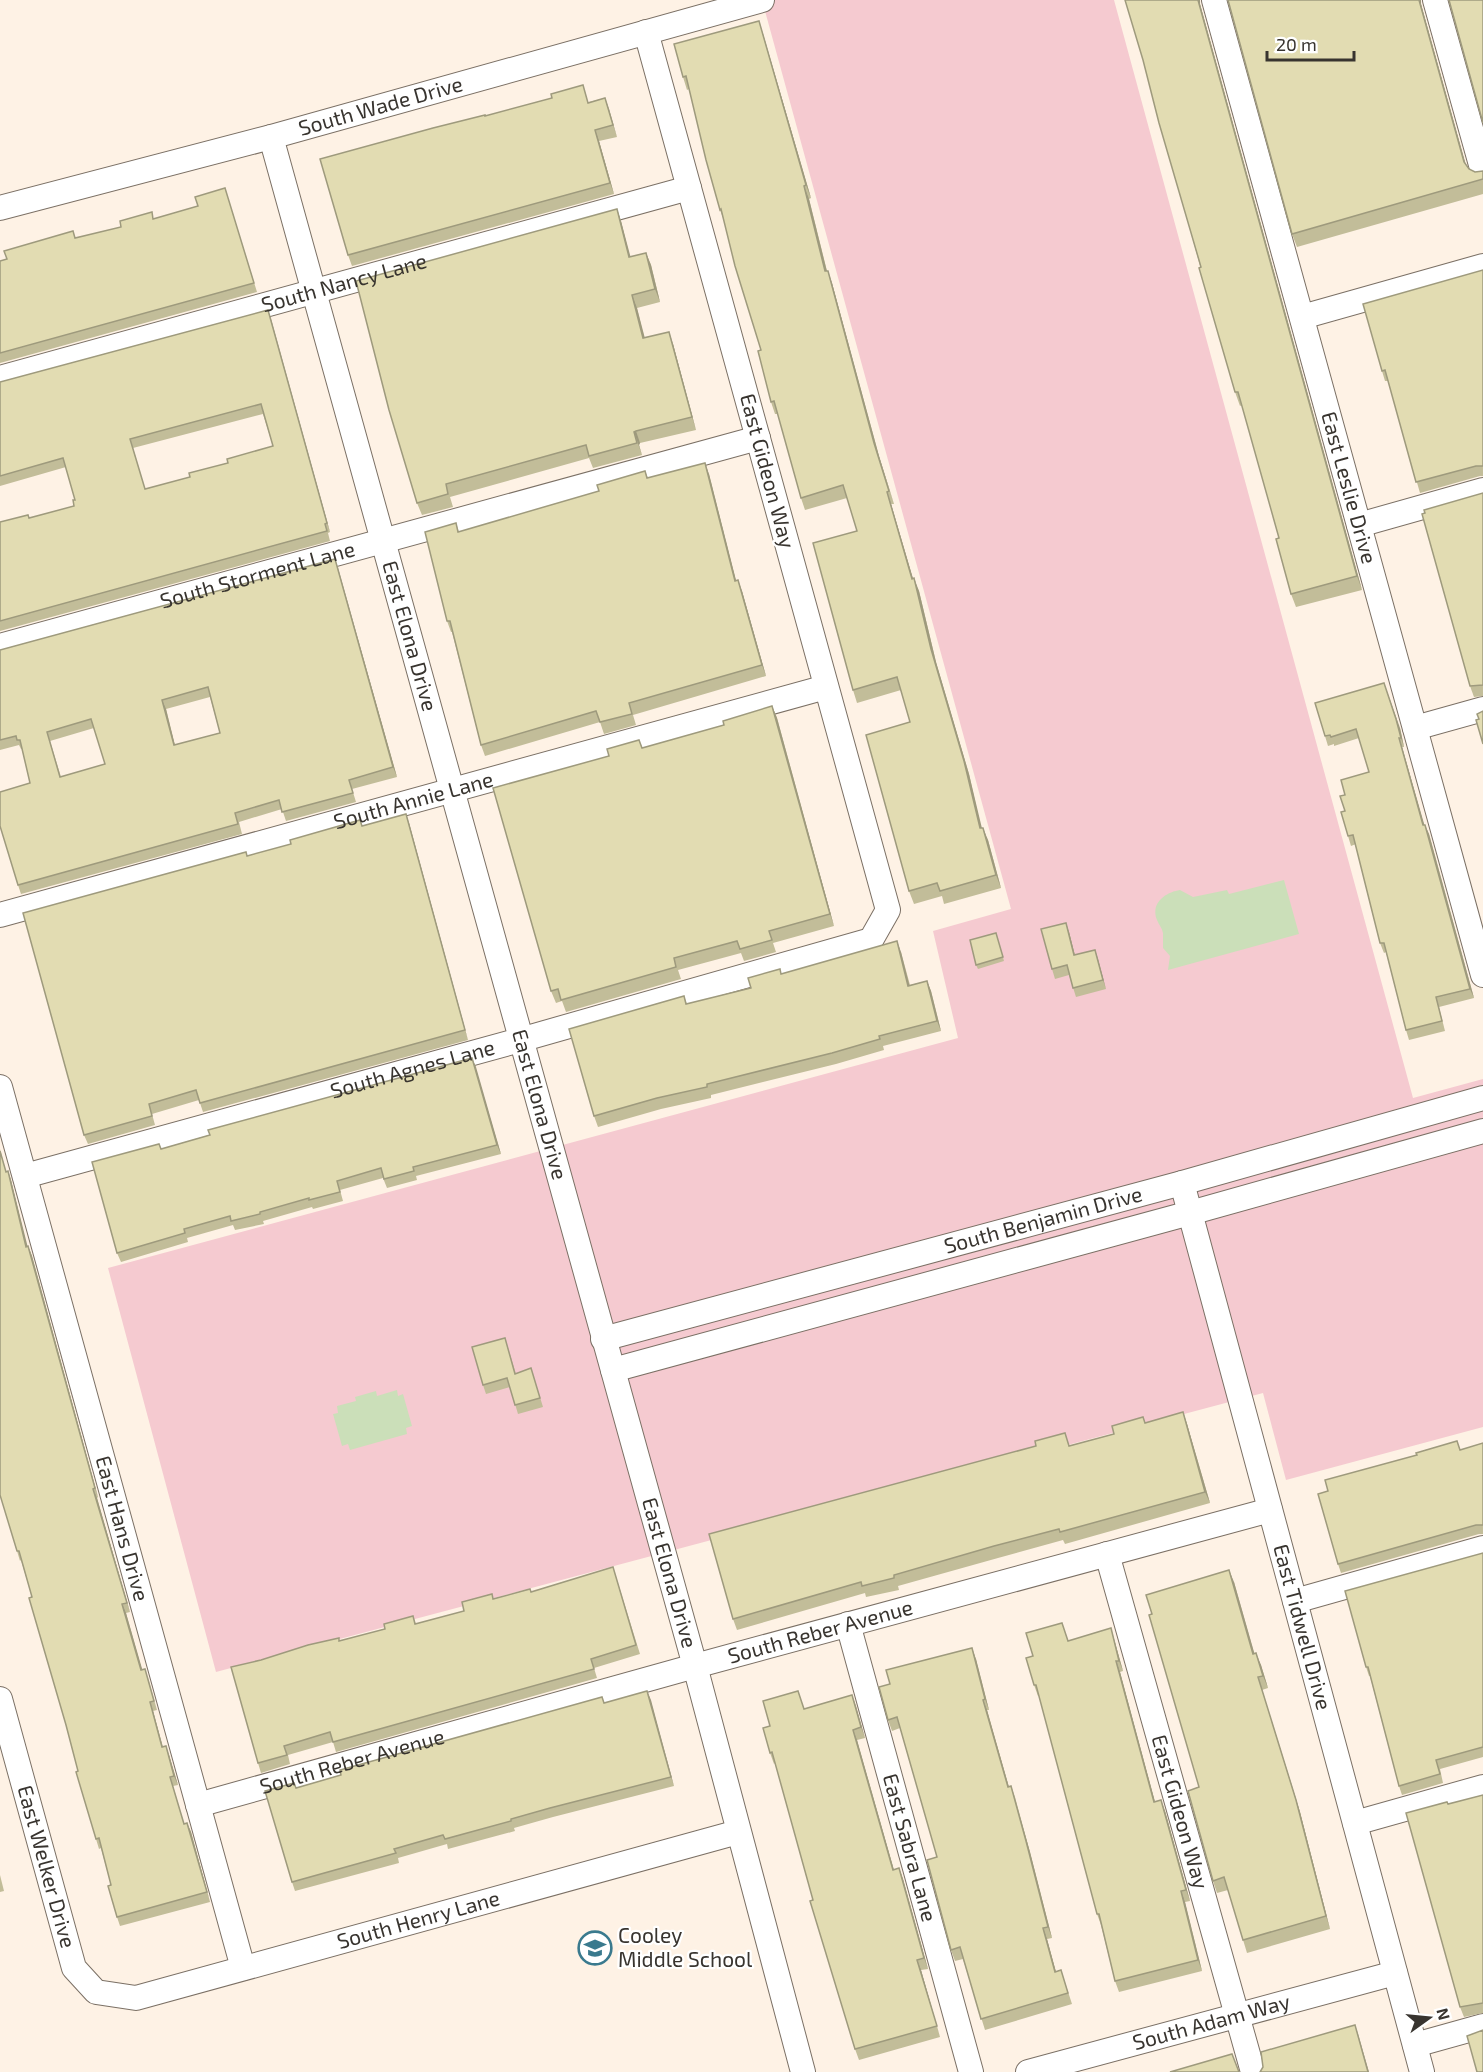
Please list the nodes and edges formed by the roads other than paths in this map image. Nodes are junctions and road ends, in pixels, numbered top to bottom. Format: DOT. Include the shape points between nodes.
graph roads {
  1 [pos="762,0"];
  2 [pos="1214,0"];
  3 [pos="1435,0"];
  4 [pos="646,32"];
  5 [pos="271,136"];
  6 [pos="1483,172"];
  7 [pos="689,188"];
  8 [pos="0,208"];
  9 [pos="1483,266"];
  10 [pos="314,291"];
  11 [pos="1302,316"];
  12 [pos="0,378"];
  13 [pos="758,438"];
  14 [pos="1483,490"];
  15 [pos="1359,525"];
  16 [pos="382,541"];
  17 [pos="0,646"];
  18 [pos="826,687"];
  19 [pos="1483,709"];
  20 [pos="1415,728"];
  21 [pos="451,790"];
  22 [pos="888,910"];
  23 [pos="0,915"];
  24 [pos="1477,932"];
  25 [pos="1483,975"];
  26 [pos="520,1040"];
  27 [pos="0,1087"];
  28 [pos="1483,1098"];
  29 [pos="1483,1131"];
  30 [pos="25,1176"];
  31 [pos="1182,1183"];
  32 [pos="1190,1213"];
  33 [pos="603,1339"];
  34 [pos="613,1370"];
  35 [pos="1270,1510"];
  36 [pos="1483,1548"];
  37 [pos="1107,1554"];
  38 [pos="1295,1601"];
  39 [pos="848,1624"];
  40 [pos="695,1666"];
  41 [pos="0,1699"];
  42 [pos="11,1781"];
  43 [pos="1483,1787"];
  44 [pos="198,1805"];
  45 [pos="1355,1823"];
  46 [pos="738,1832"];
  47 [pos="243,1968"];
  48 [pos="1395,1972"];
  49 [pos="96,1992"];
  50 [pos="1237,2015"];
  51 [pos="1483,2026"];
  52 [pos="1414,2044"];
  53 [pos="803,2072"];
  54 [pos="971,2072"];
  55 [pos="1028,2072"];
  56 [pos="1253,2072"];
  57 [pos="1422,2072"];
  1 -- 4 [label="street, South Wade Drive"];
  2 -- 11 [label="street, East Leslie Drive"];
  3 -- 6 [label="street"];
  4 -- 5 [label="street, South Wade Drive"];
  4 -- 7 [label="street, East Gideon Way"];
  5 -- 8 [label="street, South Wade Drive"];
  5 -- 10 [label="street, East Elona Drive"];
  7 -- 10 [label="street, South Nancy Lane"];
  7 -- 13 [label="street, East Gideon Way"];
  9 -- 11 [label="street"];
  10 -- 12 [label="street, South Nancy Lane"];
  10 -- 16 [label="street, East Elona Drive"];
  11 -- 15 [label="street, East Leslie Drive"];
  13 -- 16 [label="street, South Storment Lane"];
  13 -- 18 [label="street, East Gideon Way"];
  14 -- 15 [label="street"];
  15 -- 20 [label="street, East Leslie Drive"];
  16 -- 17 [label="street, South Storment Lane"];
  16 -- 21 [label="street, East Elona Drive"];
  18 -- 21 [label="street, South Annie Lane"];
  18 -- 22 [label="street, East Gideon Way"];
  19 -- 20 [label="street"];
  20 -- 24 [label="street, East Leslie Drive"];
  21 -- 23 [label="street, South Annie Lane"];
  21 -- 26 [label="street, East Elona Drive"];
  22 -- 26 [label="street, South Agnes Lane" via="871,940"];
  24 -- 25 [label="street, East Leslie Drive"];
  26 -- 30 [label="street, South Agnes Lane"];
  26 -- 33 [label="street, East Elona Drive"];
  27 -- 30 [label="street, East Hans Drive"];
  28 -- 31 [label="street, South Benjamin Drive"];
  29 -- 32 [label="street, South Benjamin Drive"];
  30 -- 44 [label="street, East Hans Drive"];
  31 -- 32 [label="street, East Tidwell Drive"];
  31 -- 33 [label="street, South Benjamin Drive"];
  32 -- 34 [label="street, South Benjamin Drive"];
  32 -- 35 [label="street, East Tidwell Drive"];
  33 -- 34 [label="street, East Elona Drive"];
  34 -- 40 [label="street, East Elona Drive"];
  35 -- 37 [label="street, South Reber Avenue"];
  35 -- 38 [label="street, East Tidwell Drive"];
  36 -- 38 [label="street"];
  37 -- 39 [label="street, South Reber Avenue"];
  37 -- 50 [label="street, East Gideon Way"];
  38 -- 45 [label="street, East Tidwell Drive"];
  39 -- 40 [label="street, South Reber Avenue"];
  39 -- 54 [label="street, East Sabra Lane"];
  40 -- 44 [label="street, South Reber Avenue"];
  40 -- 46 [label="street, East Elona Drive"];
  41 -- 42 [label="street, East Welker Drive"];
  42 -- 49 [label="street, East Welker Drive" via="74,1968"];
  43 -- 45 [label="street"];
  44 -- 47 [label="street, East Hans Drive"];
  45 -- 48 [label="street, East Tidwell Drive"];
  46 -- 47 [label="street, South Henry Lane"];
  46 -- 53 [label="street, East Elona Drive"];
  47 -- 49 [label="street, South Henry Lane" via="136,1998"];
  48 -- 50 [label="street, South Adam Way"];
  48 -- 52 [label="street, East Tidwell Drive"];
  50 -- 55 [label="street, South Adam Way"];
  50 -- 56 [label="street, East Gideon Way"];
  51 -- 52 [label="street"];
  52 -- 57 [label="street, East Tidwell Drive"];
}
